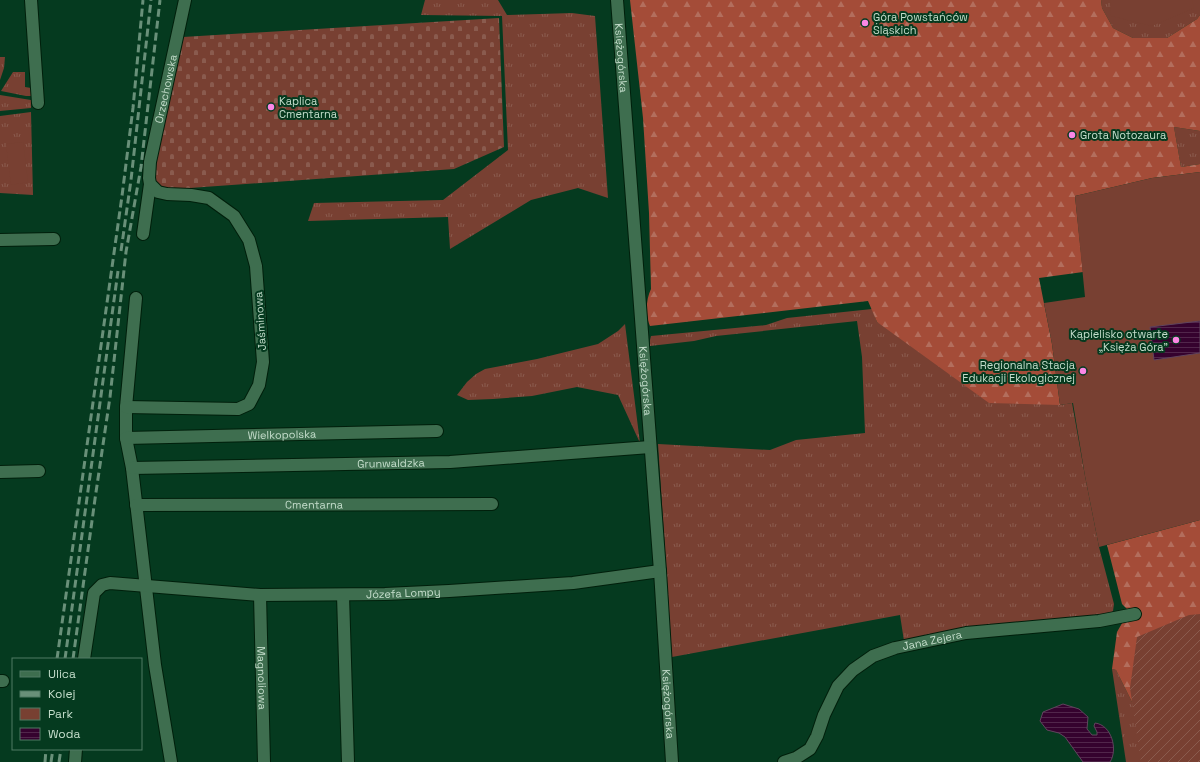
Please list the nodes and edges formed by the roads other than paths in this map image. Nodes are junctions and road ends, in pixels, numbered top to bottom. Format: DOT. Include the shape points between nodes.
graph roads {
  1 [pos="31,0"];
  2 [pos="185,0"];
  3 [pos="617,0"];
  4 [pos="38,103"];
  5 [pos="149,181"];
  6 [pos="143,234"];
  7 [pos="54,239"];
  8 [pos="0,240"];
  9 [pos="136,298"];
  10 [pos="126,407"];
  11 [pos="437,431"];
  12 [pos="126,438"];
  13 [pos="650,447"];
  14 [pos="132,468"];
  15 [pos="39,470"];
  16 [pos="0,472"];
  17 [pos="492,504"];
  18 [pos="136,505"];
  19 [pos="660,571"];
  20 [pos="146,585"];
  21 [pos="260,595"];
  22 [pos="342,595"];
  23 [pos="1135,614"];
  24 [pos="84,658"];
  25 [pos="76,750"];
  26 [pos="75,762"];
  27 [pos="171,762"];
  28 [pos="264,762"];
  29 [pos="348,762"];
  30 [pos="672,762"];
  31 [pos="784,762"];
  1 -- 4 [label="street"];
  2 -- 5 [label="street, Orzechowska" via="150,162"];
  3 -- 13 [label="street, Księżogórska"];
  5 -- 6 [label="street, Orzechowska"];
  5 -- 10 [label="street, Jaśminowa" via="158,192 209,198 234,216 249,240 256,266 263,362 259,385 248,404 238,410"];
  7 -- 8 [label="street"];
  9 -- 10 [label="street"];
  10 -- 12 [label="street"];
  11 -- 12 [label="street, Wielkopolska"];
  12 -- 14 [label="street"];
  13 -- 14 [label="street, Grunwaldzka" via="450,462"];
  13 -- 19 [label="street, Księżogórska"];
  14 -- 18 [label="street"];
  15 -- 16 [label="street"];
  17 -- 18 [label="street, Cmentarna"];
  18 -- 20 [label="street"];
  19 -- 22 [label="street, Józefa Lompy" via="573,583"];
  19 -- 30 [label="street, Księżogórska"];
  20 -- 21 [label="street, Józefa Lompy"];
  20 -- 24 [label="street, Józefa Lompy" via="110,583 102,585 94,593"];
  20 -- 27 [label="street" via="155,665"];
  21 -- 22 [label="street, Józefa Lompy"];
  21 -- 28 [label="street, Magnoliowa"];
  22 -- 29 [label="street"];
  23 -- 31 [label="street, Jana Zejera" via="1099,621 966,633 895,648 873,656 838,686 824,715 818,736 810,749"];
  25 -- 26 [label="street"];
}
